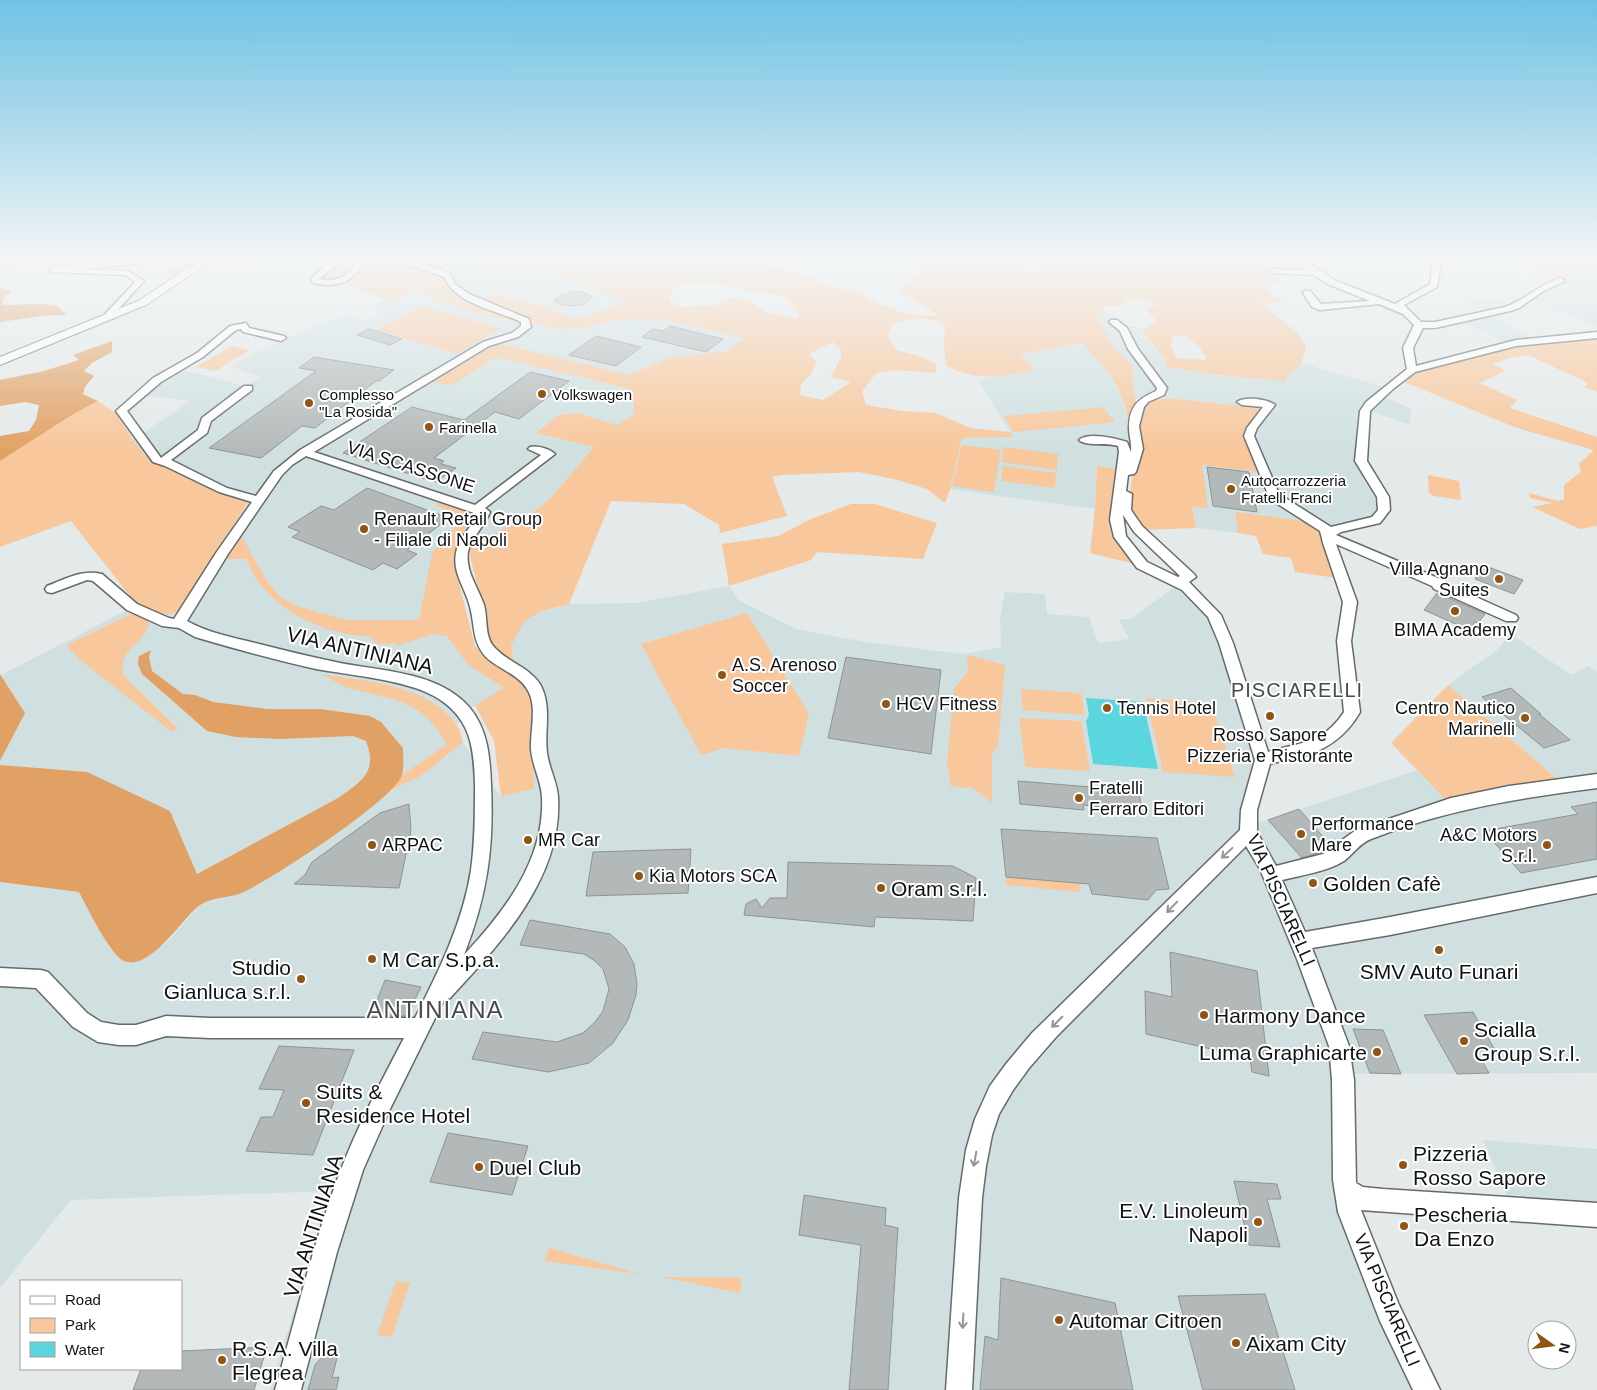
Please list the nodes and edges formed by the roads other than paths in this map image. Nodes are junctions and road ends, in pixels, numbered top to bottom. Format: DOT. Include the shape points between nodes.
graph roads {
  1 [pos="97,322"];
  2 [pos="526,322"];
  3 [pos="1114,322"];
  4 [pos="1416,322"];
  5 [pos="1449,322"];
  6 [pos="1419,325"];
  7 [pos="1597,335"];
  8 [pos="281,338"];
  9 [pos="0,361"];
  10 [pos="1412,370"];
  11 [pos="248,388"];
  12 [pos="1242,402"];
  13 [pos="1084,440"];
  14 [pos="534,449"];
  15 [pos="304,452"];
  16 [pos="166,463"];
  17 [pos="259,500"];
  18 [pos="477,509"];
  19 [pos="1328,536"];
  20 [pos="1179,582"];
  21 [pos="52,589"];
  22 [pos="1510,618"];
  23 [pos="182,624"];
  24 [pos="1263,760"];
  25 [pos="1597,781"];
  26 [pos="1248,833"];
  27 [pos="1271,875"];
  28 [pos="1597,885"];
  29 [pos="1300,941"];
  30 [pos="0,977"];
  31 [pos="434,1000"];
  32 [pos="420,1028"];
  33 [pos="1345,1190"];
  34 [pos="1597,1215"];
  35 [pos="288,1390"];
  36 [pos="959,1390"];
  37 [pos="1427,1390"];
  1 -- 9 [label="main road"];
  2 -- 15 [label="street" via="526,327 515,335 486,344"];
  3 -- 20 [label="street" via="1124,330 1162,388 1160,393 1139,406 1134,426 1137,448 1129,473 1126,510 1138,528 1189,577"];
  4 -- 6 [label="street"];
  5 -- 6 [label="street"];
  6 -- 10 [label="street" via="1408,348"];
  7 -- 10 [label="street" via="1516,343"];
  8 -- 16 [label="street" via="246,330 243,326 233,328 200,355 157,380 121,411 157,460"];
  10 -- 19 [label="street" via="1389,386 1365,411 1361,460 1383,497 1384,510 1376,520 1337,529"];
  11 -- 16 [label="street" via="206,420 203,431 168,456"];
  12 -- 19 [label="street" via="1270,405 1249,436 1274,496 1326,529"];
  13 -- 20 [label="street" via="1110,440 1123,444 1125,452 1116,520 1118,531 1142,565"];
  14 -- 18 [label="street" via="549,454"];
  15 -- 17 [label="street" via="278,473"];
  15 -- 18 [label="street, VIA SCASSONE"];
  16 -- 17 [label="street" via="223,490"];
  17 -- 23 [label="street" via="222,553 182,618"];
  18 -- 31 [label="street, VIA SCASSONE" via="484,515 464,546 462,568 477,607 487,649 503,664 528,679 538,696 539,756 550,798 548,832 518,902 472,960"];
  19 -- 22 [label="street"];
  19 -- 24 [label="street" via="1350,602 1344,641 1352,712 1348,721 1324,742 1300,752 1273,755"];
  20 -- 24 [label="street" via="1204,602 1219,626"];
  21 -- 23 [label="street, VIA ANTINIANA" via="86,576 97,577 132,607 167,623"];
  23 -- 31 [label="street, VIA ANTINIANA" via="226,642 420,683 452,699 472,722 479,735 482,752 482,861 466,927"];
  24 -- 26 [label="street, VIA PISCIARELLI" via="1249,810"];
  25 -- 27 [label="street" via="1451,805 1362,835 1327,862"];
  26 -- 27 [label="street, VIA PISCIARELLI"];
  26 -- 36 [label="street, one-way" via="1037,1042 1007,1079 995,1100 986,1118 974,1161"];
  27 -- 29 [label="street, VIA PISCIARELLI"];
  28 -- 29 [label="street"];
  29 -- 33 [label="street, VIA PISCIARELLI" via="1338,1046 1343,1093"];
  30 -- 32 [label="street" via="41,979 80,1020 98,1032 119,1035 136,1035 166,1026"];
  31 -- 32 [label="street, VIA ANTINIANA"];
  32 -- 35 [label="street, VIA ANTINIANA" via="353,1169 316,1281"];
  33 -- 34 [label="street" via="1361,1198 1383,1201"];
  33 -- 37 [label="street, VIA PISCIARELLI" via="1373,1274"];
}
